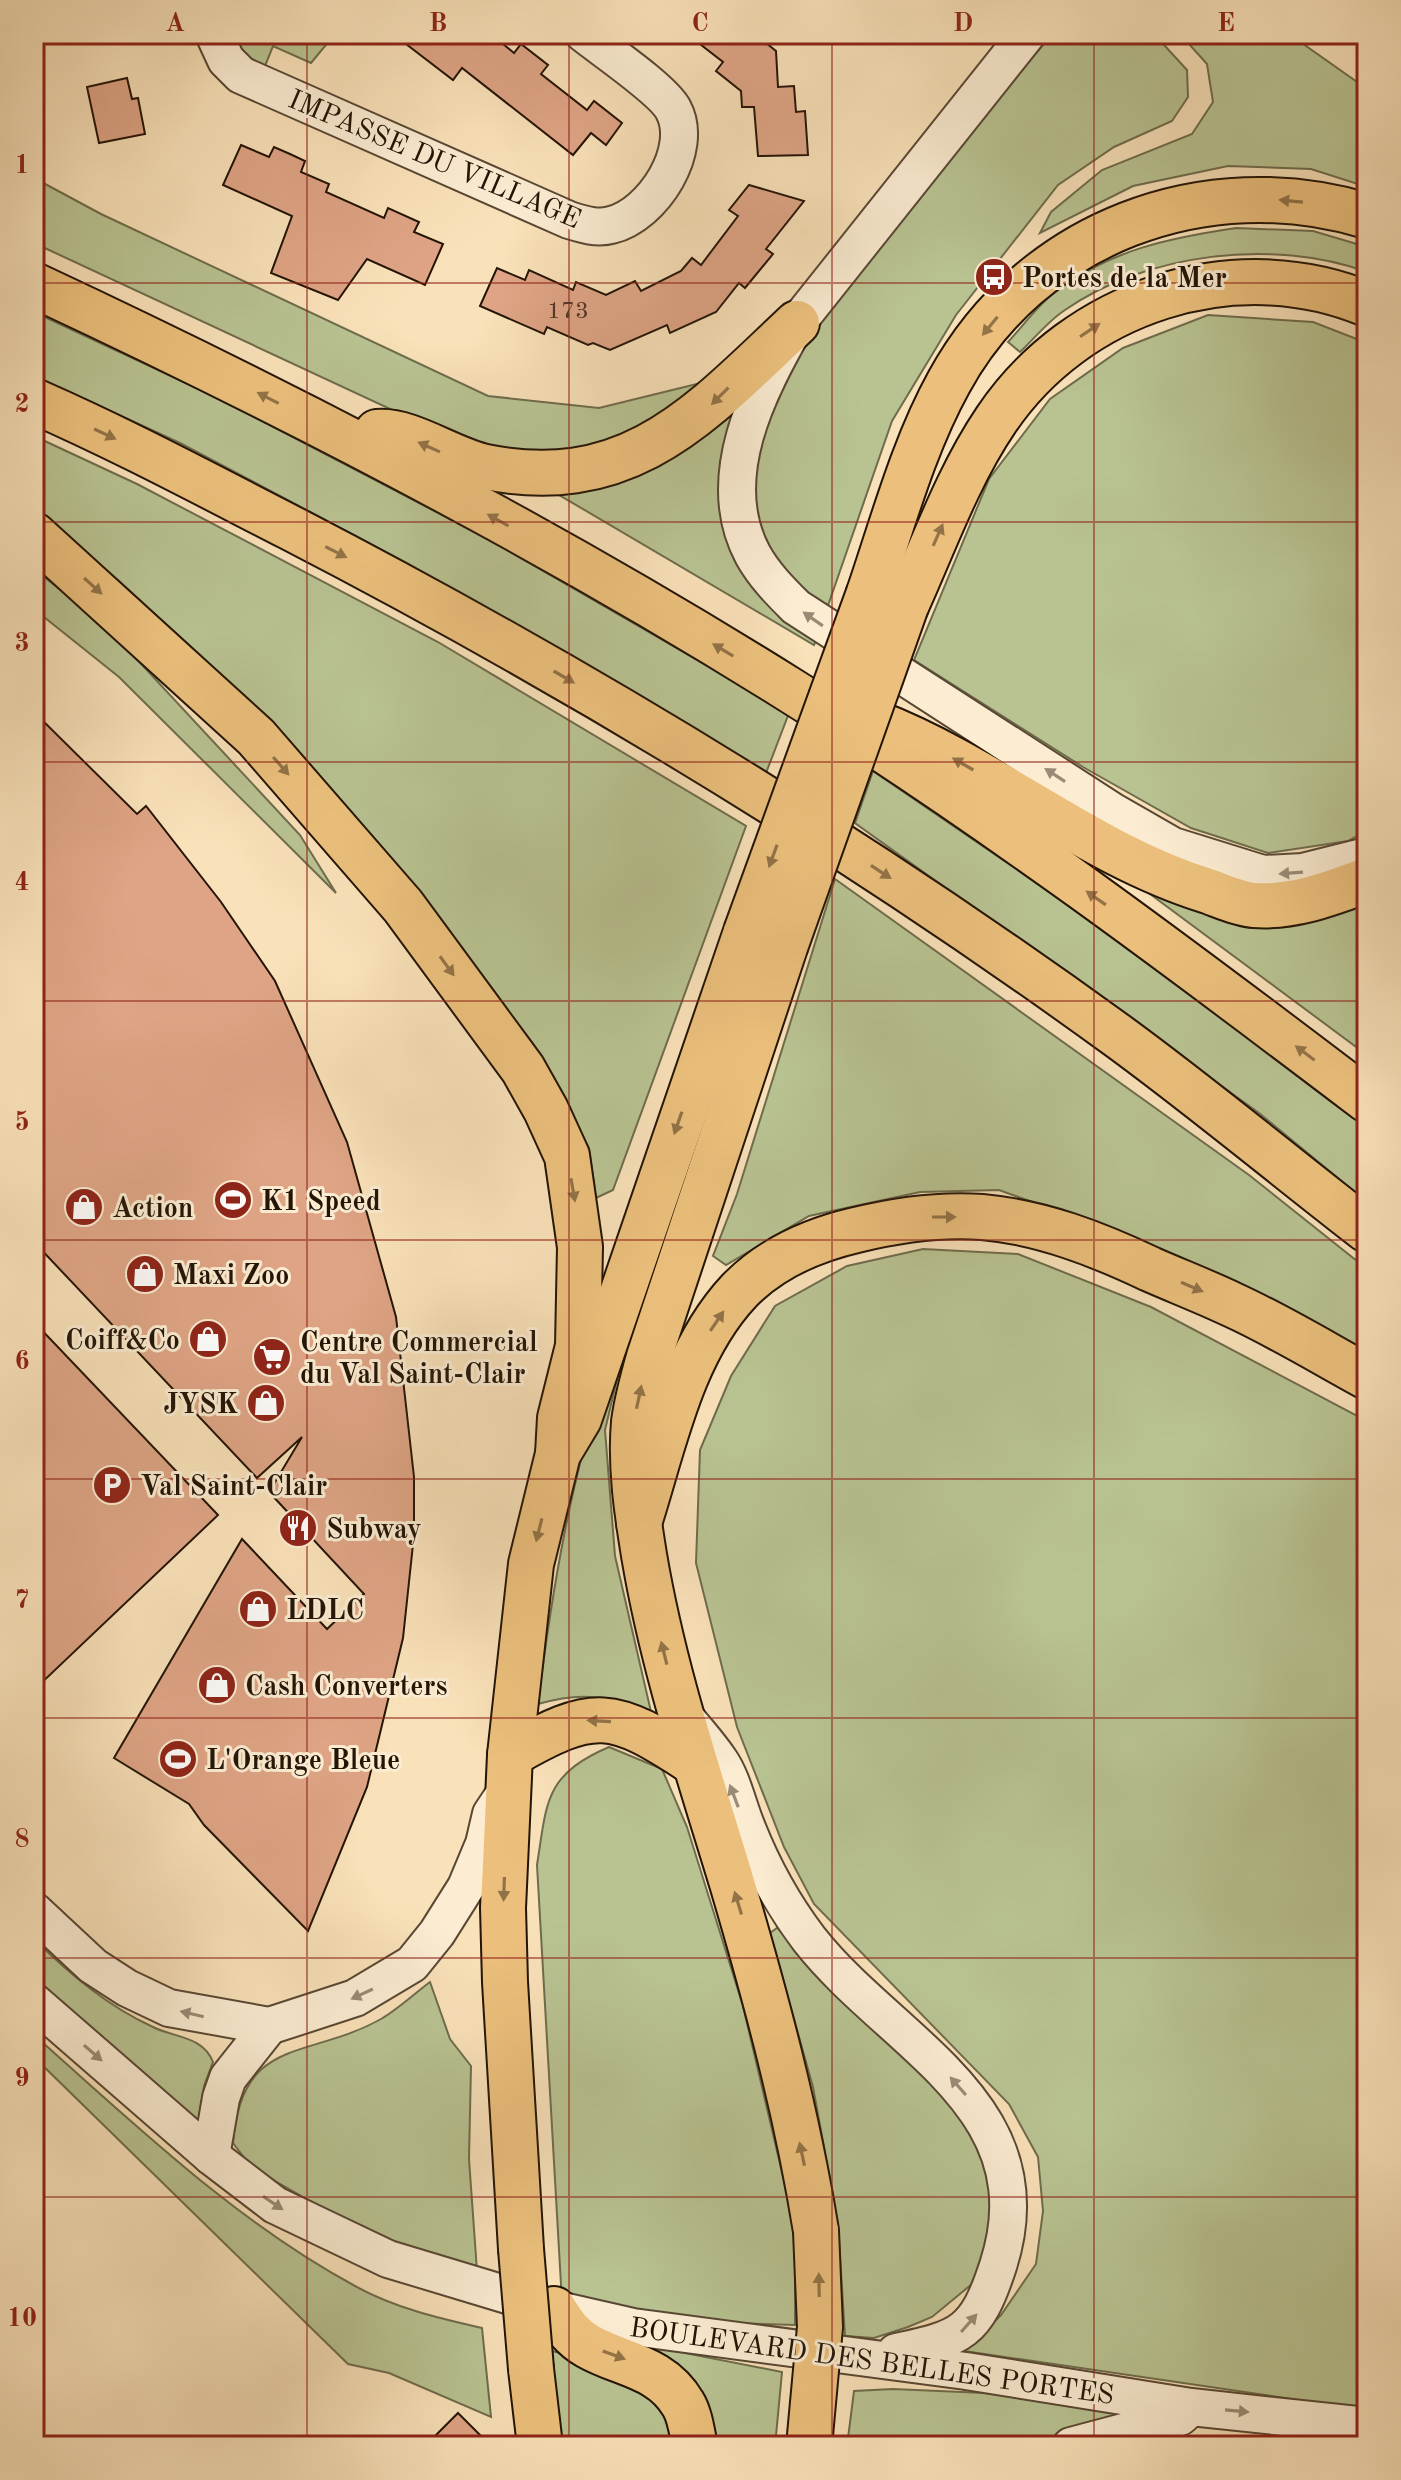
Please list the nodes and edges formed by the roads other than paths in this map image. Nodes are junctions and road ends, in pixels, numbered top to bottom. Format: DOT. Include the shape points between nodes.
graph roads {
  1 [pos="214,34"];
  2 [pos="584,34"];
  3 [pos="1027,34"];
  4 [pos="1367,216"];
  5 [pos="34,285"];
  6 [pos="1367,304"];
  7 [pos="797,323"];
  8 [pos="34,401"];
  9 [pos="340,434"];
  10 [pos="34,535"];
  11 [pos="887,600"];
  12 [pos="790,690"];
  13 [pos="1367,856"];
  14 [pos="1367,880"];
  15 [pos="766,940"];
  16 [pos="1367,1100"];
  17 [pos="1367,1230"];
  18 [pos="1367,1377"];
  19 [pos="558,1454"];
  20 [pos="639,1523"];
  21 [pos="677,1707"];
  22 [pos="694,1763"];
  23 [pos="509,1771"];
  24 [pos="34,1911"];
  25 [pos="34,2002"];
  26 [pos="269,2026"];
  27 [pos="201,2147"];
  28 [pos="554,2309"];
  29 [pos="871,2357"];
  30 [pos="1191,2407"];
  31 [pos="1344,2431"];
  32 [pos="540,2446"];
  33 [pos="695,2446"];
  34 [pos="809,2446"];
  35 [pos="1071,2446"];
  1 -- 2 [label="street, IMPASSE DU VILLAGE" via="226,60 241,75 569,220 610,226 640,209 660,186 673,163 680,130 672,107"];
  3 -- 7 [label="street"];
  4 -- 11 [label="main road, one-way" via="1275,199 1174,209 1101,235 1043,269 998,316 948,384 919,451"];
  9 -- 5 [label="main road, one-way"];
  11 -- 6 [label="main road, one-way" via="997,418 1059,351 1094,326 1163,295 1217,284 1309,286"];
  7 -- 9 [label="main road, one-way" via="683,427 644,450 604,464 506,471 453,458 392,430"];
  13 -- 7 [label="street, one-way" via="1303,872 1263,874 1173,846 796,607 753,555 737,499 742,454 757,400"];
  8 -- 17 [label="main road, one-way" via="171,465 488,632 721,769 945,914 1120,1037"];
  12 -- 9 [label="main road, one-way" via="594,572"];
  10 -- 19 [label="main road, one-way" via="256,737 403,906 523,1069 567,1156 580,1247 578,1346 560,1418"];
  11 -- 15 [label="main road, bridge"];
  14 -- 12 [label="main road, one-way" via="1308,901 1253,905 1179,882 1107,848 926,742"];
  16 -- 12 [label="main road, one-way" via="947,792"];
  15 -- 19 [label="main road, one-way" via="579,1419"];
  20 -- 15 [label="main road, one-way" via="634,1451 641,1389"];
  20 -- 18 [label="main road, one-way" via="691,1369 706,1337 740,1291 790,1253 881,1224 982,1217 1057,1232 1236,1306"];
  19 -- 23 [label="main road, one-way" via="531,1564"];
  21 -- 20 [label="main road, one-way"];
  21 -- 22 [label="main road"];
  29 -- 21 [label="street, one-way" via="950,2339 972,2323 995,2276 1005,2237 1009,2199 1004,2164 972,2101 808,1938 748,1831 722,1763"];
  22 -- 23 [label="main road, one-way" via="644,1732 596,1719 569,1723"];
  34 -- 22 [label="main road, one-way, bridge" via="820,2327 816,2231 792,2102"];
  23 -- 26 [label="street, one-way" via="466,1887 412,1964 355,1998"];
  23 -- 32 [label="main road, one-way, bridge" via="505,1982 521,2249"];
  26 -- 24 [label="street, one-way" via="169,2008 127,1988 93,1966"];
  25 -- 27 [label="street, BOULEVARD DES BELLES PORTES, one-way"];
  26 -- 27 [label="street" via="228,2078"];
  27 -- 28 [label="street, BOULEVARD DES BELLES PORTES, one-way" via="275,2205 335,2237 388,2259"];
  28 -- 29 [label="street, BOULEVARD DES BELLES PORTES" via="633,2327"];
  28 -- 33 [label="main road, one-way" via="567,2329 589,2346 658,2377 683,2404"];
  29 -- 30 [label="street, BOULEVARD DES BELLES PORTES"];
  30 -- 31 [label="street, BOULEVARD DES BELLES PORTES, one-way"];
  30 -- 35 [label="street, BOULEVARD DES BELLES PORTES" via="1180,2417"];
}
